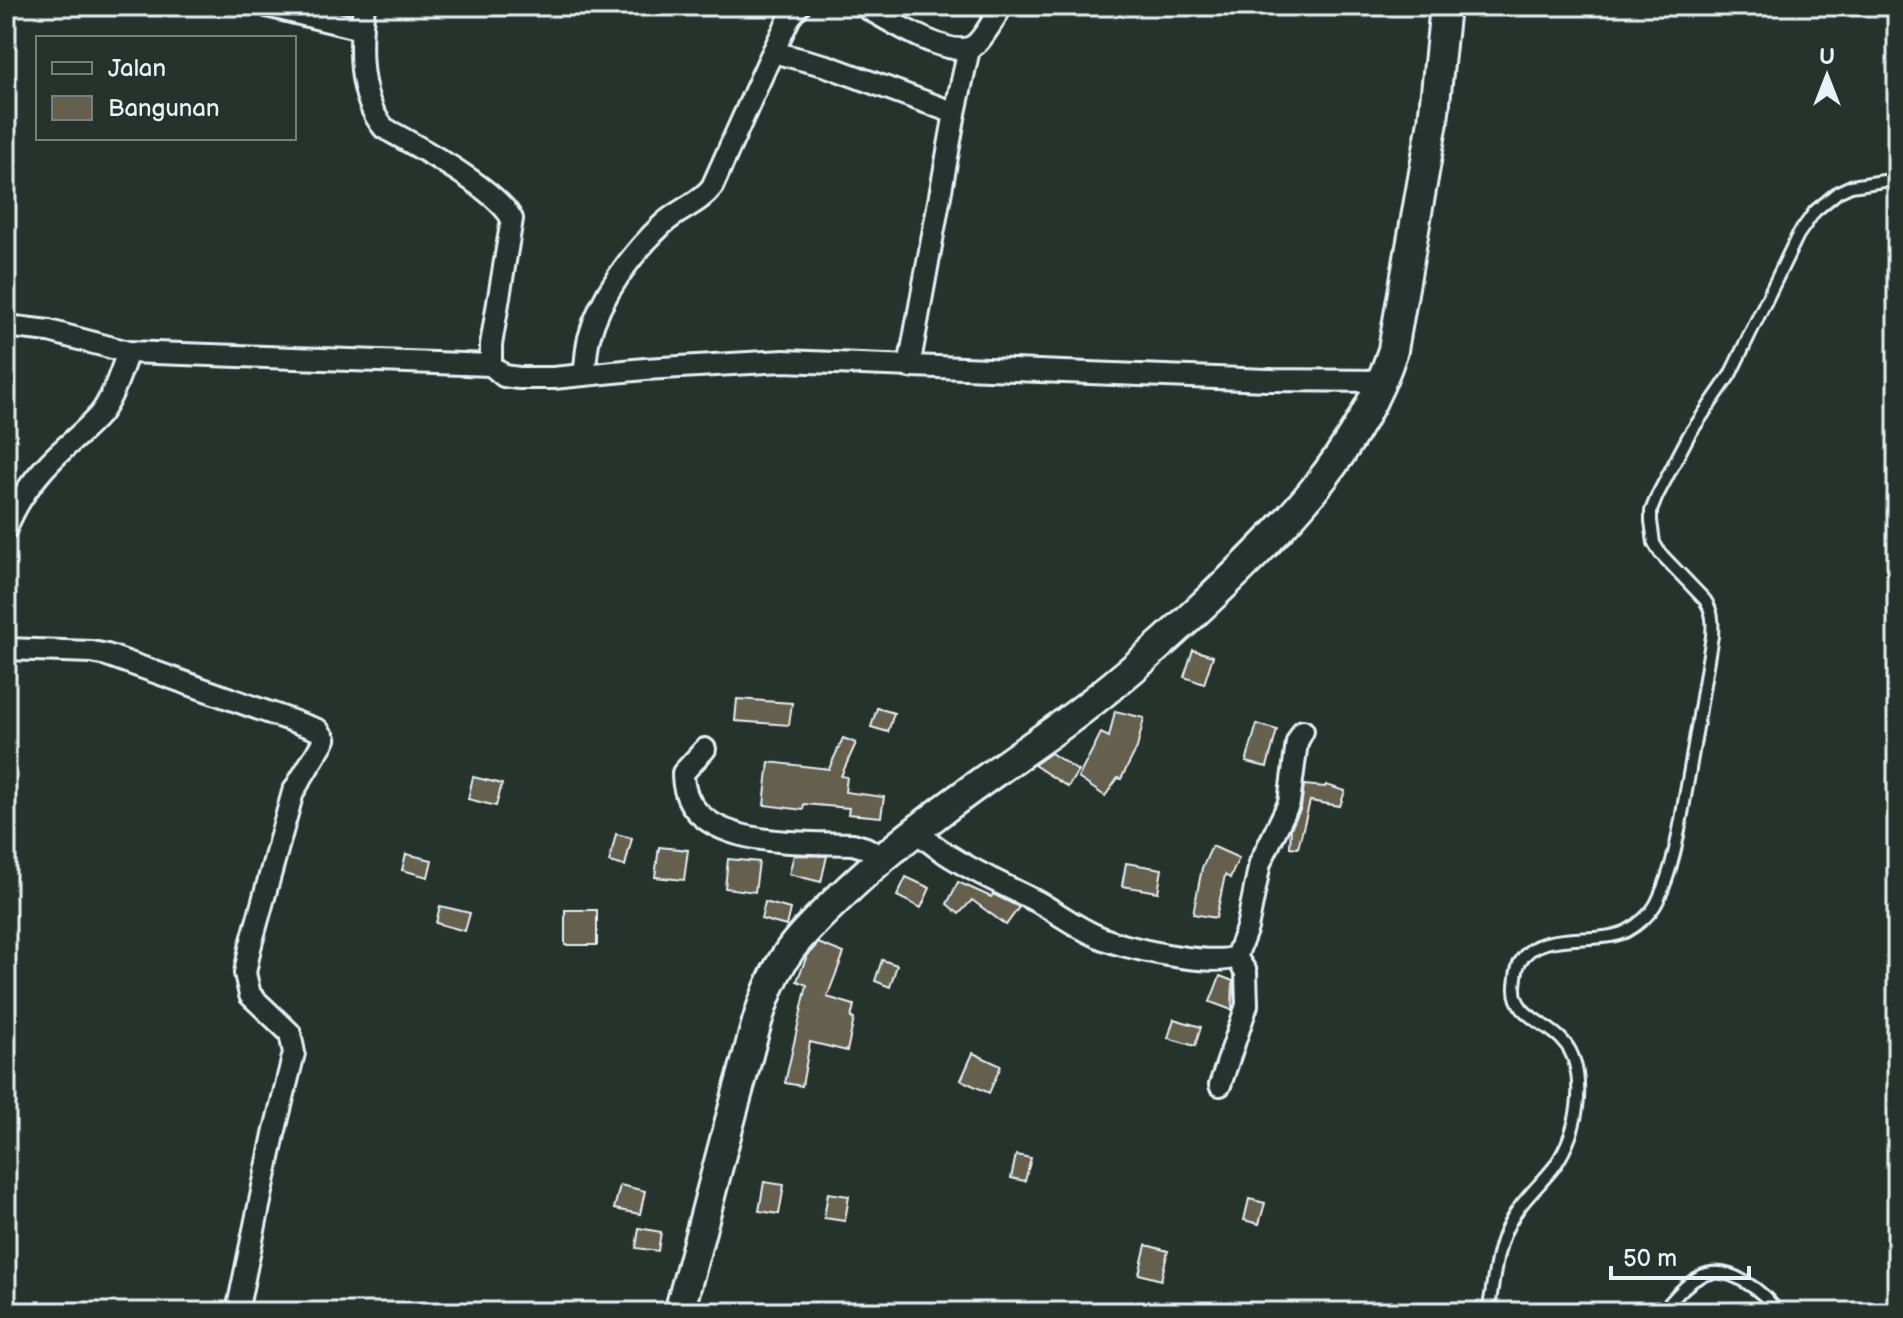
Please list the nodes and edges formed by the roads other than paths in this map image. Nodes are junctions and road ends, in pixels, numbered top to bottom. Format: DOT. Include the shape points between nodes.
graph roads {
  1 [pos="267,6"];
  2 [pos="364,6"];
  3 [pos="799,6"];
  4 [pos="863,6"];
  5 [pos="1002,6"];
  6 [pos="1445,6"];
  7 [pos="361,29"];
  8 [pos="969,49"];
  9 [pos="773,52"];
  10 [pos="955,113"];
  11 [pos="1897,179"];
  12 [pos="6,326"];
  13 [pos="128,352"];
  14 [pos="491,365"];
  15 [pos="909,367"];
  16 [pos="584,375"];
  17 [pos="1383,381"];
  18 [pos="6,529"];
  19 [pos="6,649"];
  20 [pos="1303,731"];
  21 [pos="705,749"];
  22 [pos="916,831"];
  23 [pos="881,857"];
  24 [pos="1236,957"];
  25 [pos="1220,1085"];
  26 [pos="237,1312"];
  27 [pos="679,1312"];
  28 [pos="1488,1312"];
  29 [pos="1662,1312"];
  30 [pos="1777,1312"];
  1 -- 7 [label="street"];
  2 -- 7 [label="street"];
  3 -- 9 [label="street"];
  4 -- 8 [label="street" via="941,46"];
  5 -- 8 [label="street"];
  6 -- 17 [label="main road" via="1433,121"];
  7 -- 14 [label="street" via="367,101 374,117 497,200 512,219"];
  8 -- 10 [label="street"];
  9 -- 10 [label="street"];
  9 -- 16 [label="street" via="712,187 665,222 604,302 589,338"];
  10 -- 15 [label="street"];
  11 -- 28 [label="lane" via="1851,186 1815,211 1798,235 1730,375 1689,435 1651,511 1654,543 1705,600 1713,618 1679,832 1655,905 1639,923 1608,937 1540,945 1521,960 1518,1004 1571,1051 1578,1099 1569,1141 1510,1220"];
  12 -- 13 [label="street" via="49,331"];
  13 -- 14 [label="street"];
  13 -- 18 [label="street" via="100,414 27,490"];
  14 -- 16 [label="street" via="504,376 519,378"];
  15 -- 16 [label="street" via="784,361"];
  15 -- 17 [label="street"];
  17 -- 22 [label="main road" via="1336,460 1257,555 1140,664"];
  19 -- 26 [label="street" via="107,655 318,730 325,739 293,792 245,973 250,995 290,1033 294,1053"];
  20 -- 24 [label="street" via="1289,803 1260,863"];
  21 -- 23 [label="street" via="683,773 683,788 698,810 721,828 762,840 853,844"];
  22 -- 23 [label="main road"];
  22 -- 24 [label="street" via="934,848 1098,937 1181,956"];
  23 -- 27 [label="main road" via="805,931 770,987"];
  24 -- 25 [label="street" via="1246,972 1247,1005"];
  29 -- 30 [label="lane" via="1698,1276 1720,1271 1750,1285"];
}
